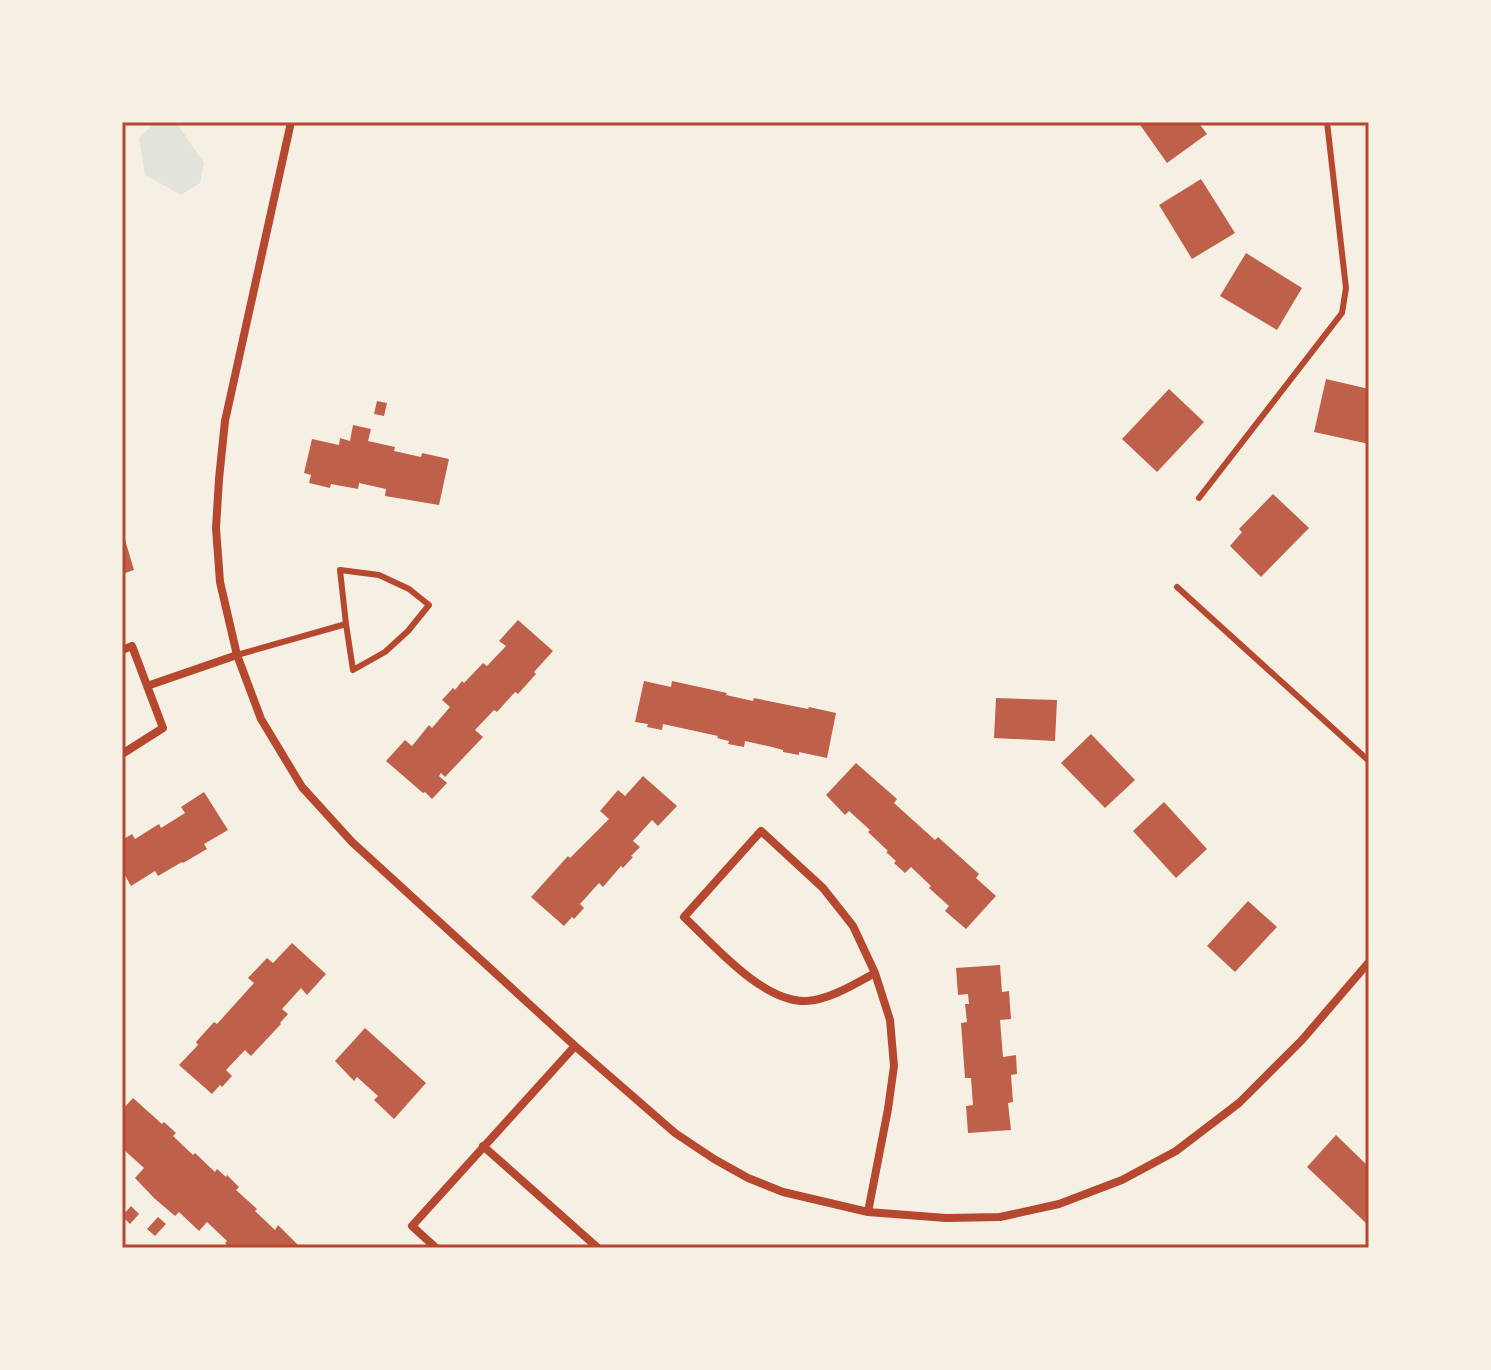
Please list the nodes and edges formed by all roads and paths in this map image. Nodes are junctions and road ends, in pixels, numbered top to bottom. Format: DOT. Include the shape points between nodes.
graph roads {
  1 [pos="291,122"];
  2 [pos="1327,122"];
  3 [pos="1199,498"];
  4 [pos="1177,587"];
  5 [pos="346,624"];
  6 [pos="122,650"];
  7 [pos="237,655"];
  8 [pos="147,686"];
  9 [pos="122,754"];
  10 [pos="1369,761"];
  11 [pos="1369,962"];
  12 [pos="875,973"];
  13 [pos="575,1046"];
  14 [pos="483,1146"];
  15 [pos="868,1212"];
  16 [pos="436,1248"];
  17 [pos="598,1248"];
  1 -- 7 [label="street" via="225,421 219,479 220,582"];
  2 -- 3 [label="lane" via="1346,288 1342,313"];
  4 -- 10 [label="lane"];
  5 -- 5 [label="lane" via="340,570 379,575 429,605 385,652 353,670"];
  5 -- 7 [label="lane"];
  6 -- 8 [label="street" via="132,646"];
  7 -- 8 [label="street"];
  7 -- 13 [label="street" via="261,719 302,787 352,842"];
  8 -- 9 [label="street" via="163,728"];
  11 -- 15 [label="street" via="1239,1103 1176,1151 1122,1180 1059,1204 1000,1217"];
  12 -- 12 [label="street" via="853,926 823,888 761,831 684,917 748,978 774,994 805,1001 837,993"];
  12 -- 15 [label="street" via="890,1020 894,1066"];
  13 -- 14 [label="street"];
  13 -- 15 [label="street" via="675,1133 714,1159 783,1192"];
  14 -- 16 [label="street" via="412,1226"];
  14 -- 17 [label="street"];
}
